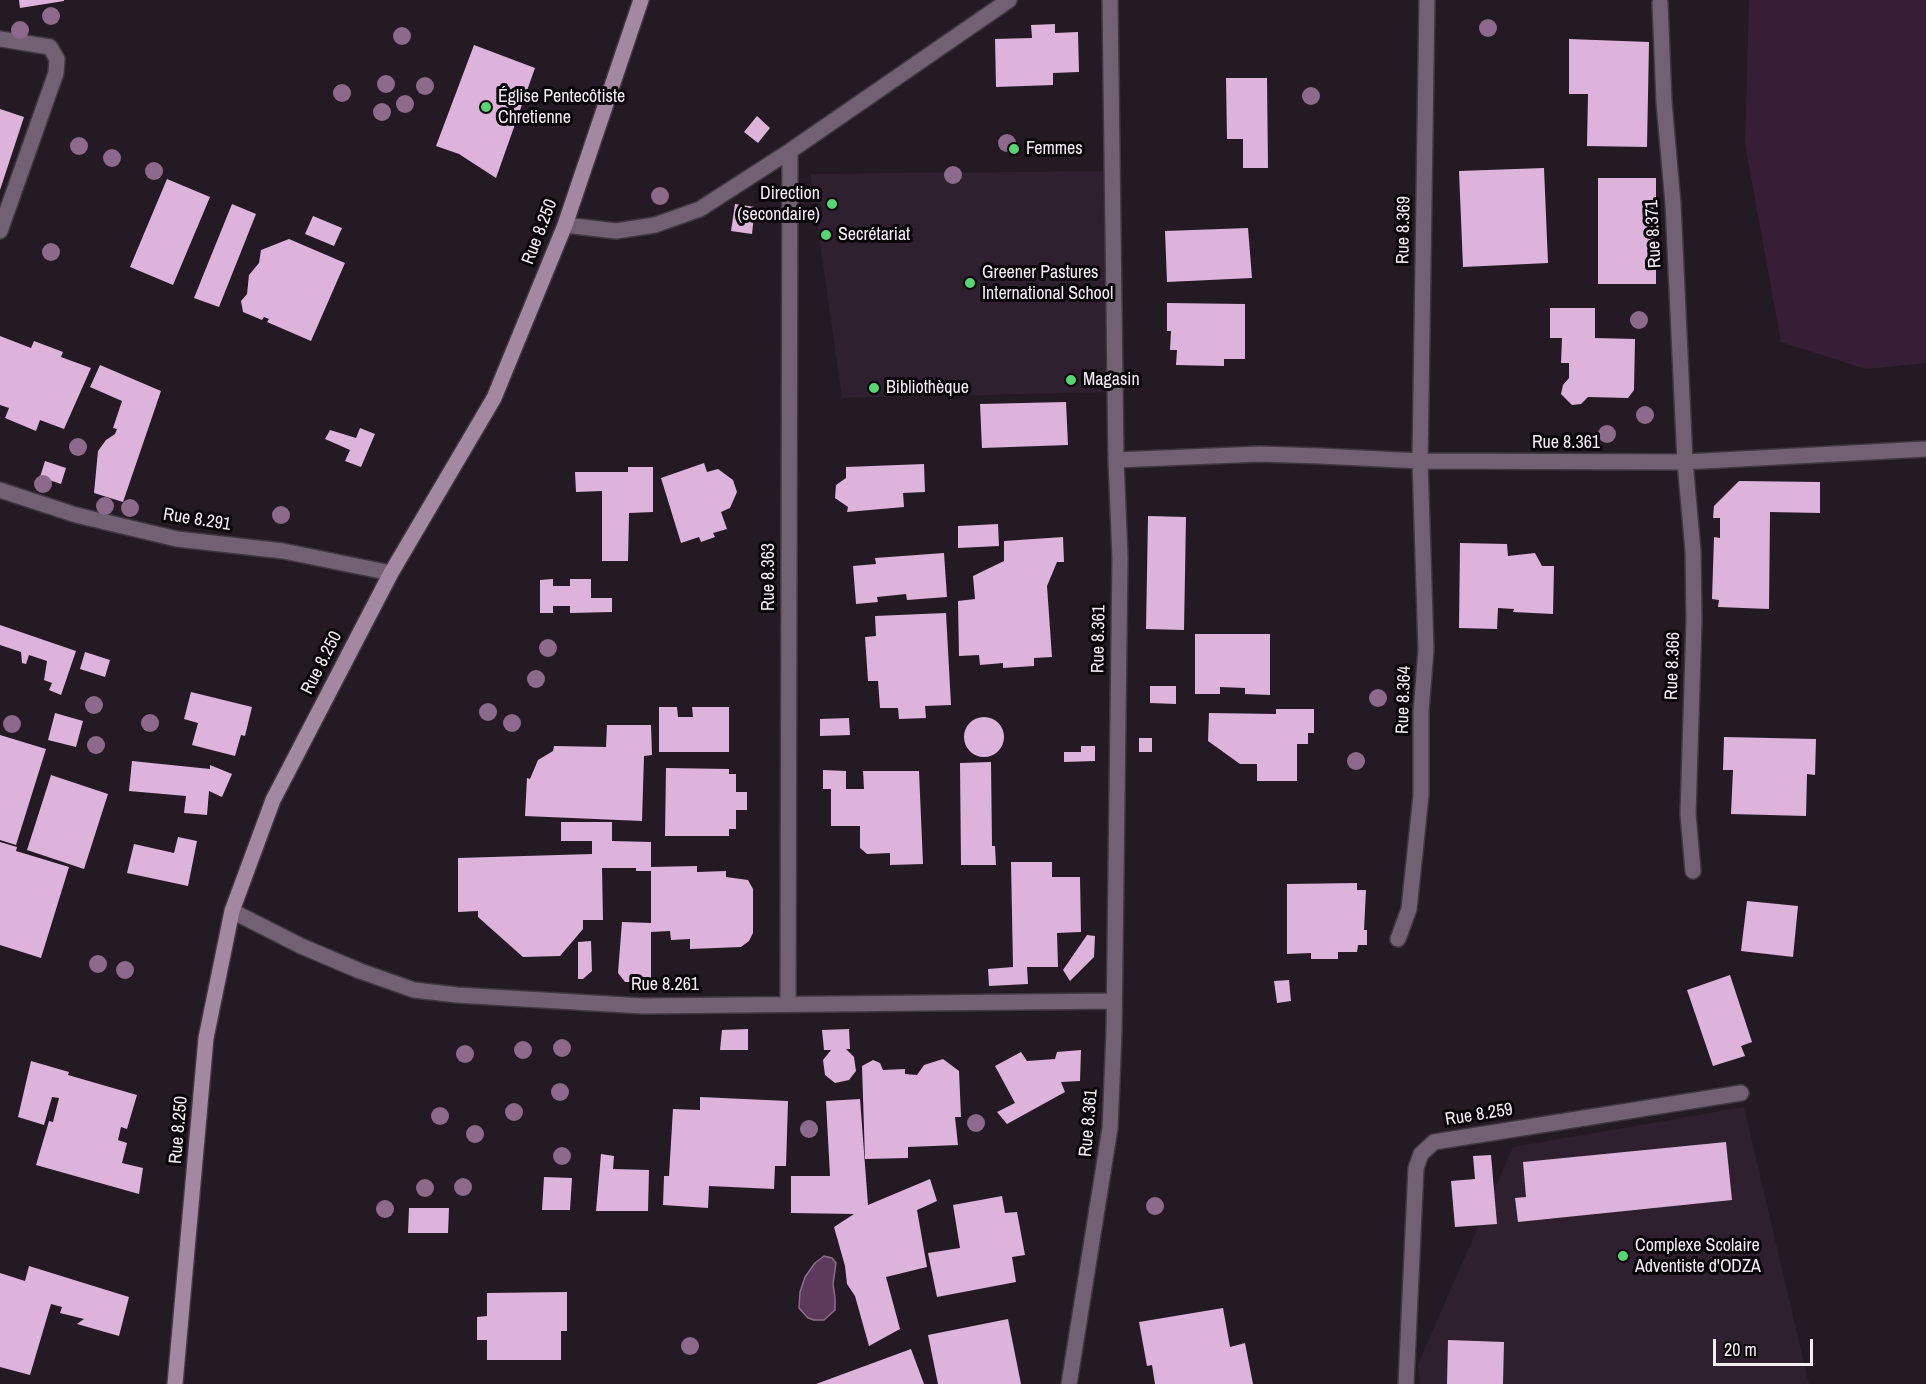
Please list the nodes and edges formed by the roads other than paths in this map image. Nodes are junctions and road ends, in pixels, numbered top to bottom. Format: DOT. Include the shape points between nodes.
graph roads {
  1 [pos="641,0"];
  2 [pos="1009,0"];
  3 [pos="1110,0"];
  4 [pos="1427,0"];
  5 [pos="1660,3"];
  6 [pos="0,39"];
  7 [pos="790,151"];
  8 [pos="565,225"];
  9 [pos="0,231"];
  10 [pos="1926,449"];
  11 [pos="1116,460"];
  12 [pos="1420,461"];
  13 [pos="1685,462"];
  14 [pos="0,490"];
  15 [pos="391,573"];
  16 [pos="1693,871"];
  17 [pos="232,910"];
  18 [pos="1398,939"];
  19 [pos="1114,1001"];
  20 [pos="788,1004"];
  21 [pos="1741,1093"];
  22 [pos="175,1384"];
  23 [pos="1069,1384"];
  24 [pos="1406,1384"];
  1 -- 8 [label="street, Rue 8.250"];
  2 -- 7 [label="street"];
  3 -- 11 [label="street"];
  4 -- 12 [label="street, Rue 8.369"];
  5 -- 13 [label="street, Rue 8.371"];
  6 -- 9 [label="street" via="50,47 57,59 56,73"];
  7 -- 8 [label="street" via="700,209 655,225 616,231"];
  7 -- 20 [label="street, Rue 8.363"];
  8 -- 15 [label="street, Rue 8.250" via="494,398"];
  10 -- 13 [label="street, Rue 8.361"];
  11 -- 12 [label="street, Rue 8.361" via="1260,454"];
  11 -- 19 [label="street, Rue 8.361" via="1120,556"];
  12 -- 13 [label="street, Rue 8.361"];
  12 -- 18 [label="street, Rue 8.364" via="1426,650 1421,795 1409,909"];
  13 -- 16 [label="street, Rue 8.366" via="1693,552 1688,814"];
  14 -- 15 [label="street, Rue 8.291" via="76,515 177,539 283,550"];
  15 -- 17 [label="street, Rue 8.250" via="273,800"];
  17 -- 20 [label="street, Rue 8.261" via="301,946 414,990 643,1006"];
  17 -- 22 [label="street, Rue 8.250" via="206,1038"];
  19 -- 20 [label="street, Rue 8.261"];
  19 -- 23 [label="street, Rue 8.361" via="1110,1128"];
  21 -- 24 [label="street, Rue 8.259" via="1434,1142 1420,1154 1416,1168"];
}
